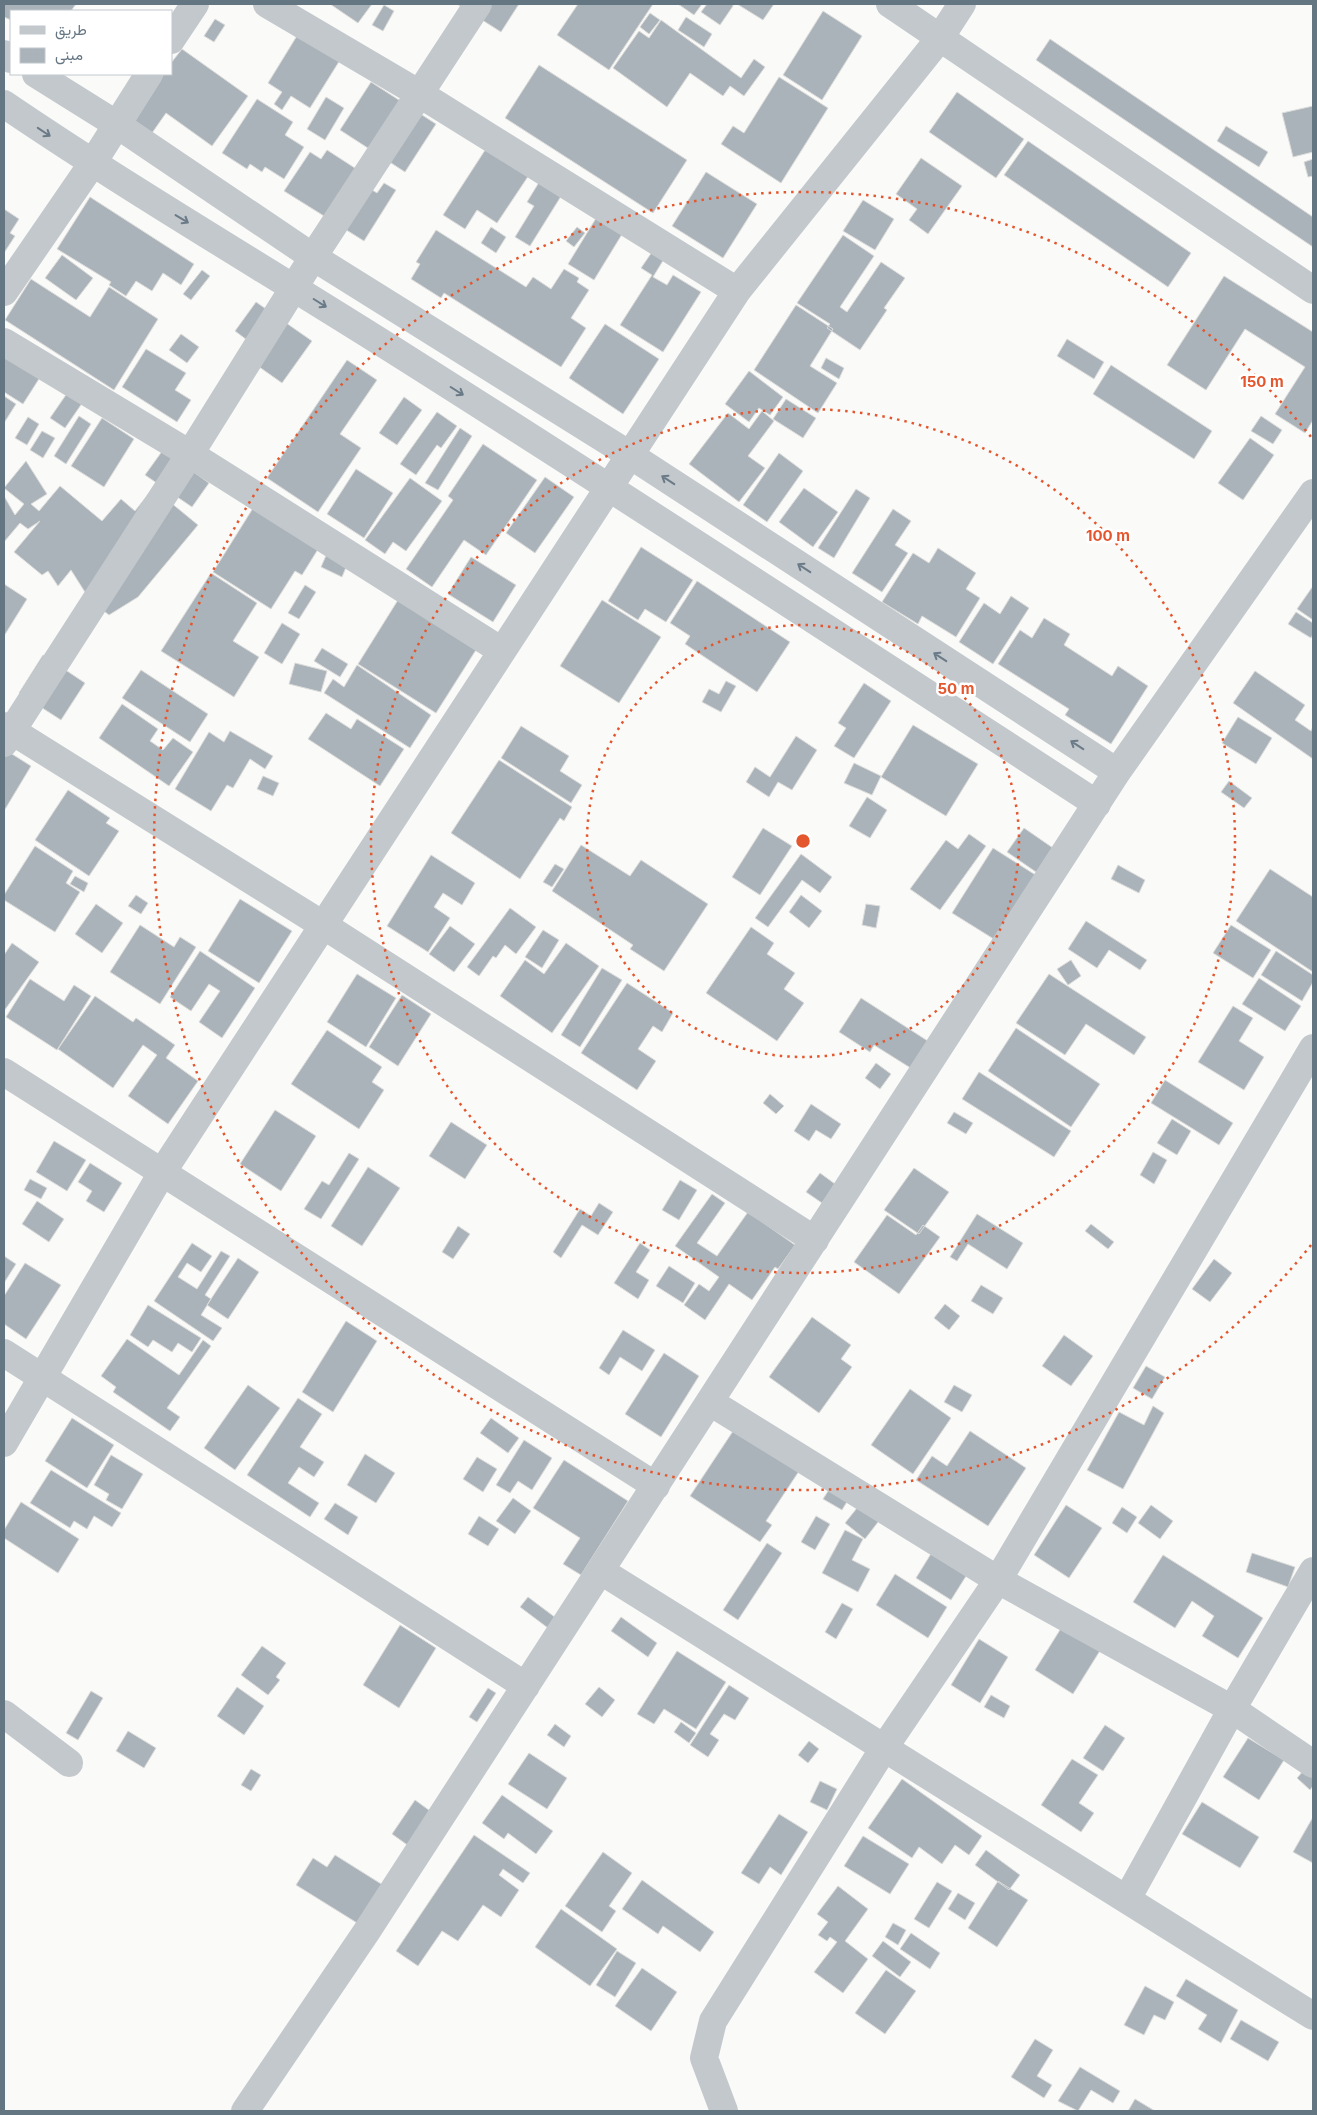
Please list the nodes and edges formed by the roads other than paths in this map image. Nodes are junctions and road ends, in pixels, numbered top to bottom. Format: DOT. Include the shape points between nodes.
graph roads {
  1 [pos="195,4"];
  2 [pos="268,4"];
  3 [pos="478,4"];
  4 [pos="890,4"];
  5 [pos="962,4"];
  6 [pos="172,38"];
  7 [pos="940,38"];
  8 [pos="38,75"];
  9 [pos="148,75"];
  10 [pos="420,94"];
  11 [pos="4,104"];
  12 [pos="116,124"];
  13 [pos="92,164"];
  14 [pos="314,257"];
  15 [pos="295,288"];
  16 [pos="1313,290"];
  17 [pos="737,291"];
  18 [pos="4,292"];
  19 [pos="4,342"];
  20 [pos="190,454"];
  21 [pos="630,455"];
  22 [pos="609,487"];
  23 [pos="1313,493"];
  24 [pos="502,651"];
  25 [pos="6,733"];
  26 [pos="1118,772"];
  27 [pos="1097,804"];
  28 [pos="323,925"];
  29 [pos="1313,1048"];
  30 [pos="4,1072"];
  31 [pos="163,1171"];
  32 [pos="815,1240"];
  33 [pos="4,1352"];
  34 [pos="42,1377"];
  35 [pos="710,1402"];
  36 [pos="4,1443"];
  37 [pos="656,1486"];
  38 [pos="601,1571"];
  39 [pos="1313,1571"];
  40 [pos="998,1580"];
  41 [pos="526,1686"];
  42 [pos="1232,1709"];
  43 [pos="4,1714"];
  44 [pos="884,1748"];
  45 [pos="69,1762"];
  46 [pos="1313,1764"];
  47 [pos="1127,1899"];
  48 [pos="1313,2016"];
  49 [pos="245,2111"];
  50 [pos="249,2111"];
  51 [pos="724,2111"];
  1 -- 6 [label="street"];
  2 -- 10 [label="street"];
  3 -- 10 [label="street"];
  4 -- 7 [label="street"];
  5 -- 7 [label="street"];
  7 -- 16 [label="street"];
  7 -- 17 [label="street"];
  8 -- 12 [label="street"];
  9 -- 12 [label="street"];
  10 -- 14 [label="street"];
  10 -- 17 [label="street"];
  11 -- 13 [label="street, one-way"];
  12 -- 13 [label="street"];
  12 -- 14 [label="street"];
  13 -- 15 [label="street, one-way"];
  13 -- 18 [label="street"];
  14 -- 15 [label="street"];
  14 -- 21 [label="street"];
  15 -- 20 [label="street"];
  15 -- 22 [label="street, one-way"];
  17 -- 21 [label="street"];
  19 -- 20 [label="street"];
  20 -- 24 [label="street"];
  20 -- 25 [label="street"];
  21 -- 22 [label="street"];
  26 -- 21 [label="street, one-way"];
  22 -- 24 [label="street"];
  22 -- 27 [label="street"];
  23 -- 26 [label="street"];
  24 -- 28 [label="street"];
  25 -- 28 [label="street"];
  26 -- 27 [label="street"];
  27 -- 32 [label="street"];
  28 -- 31 [label="street"];
  28 -- 32 [label="street"];
  29 -- 40 [label="street"];
  30 -- 31 [label="street"];
  31 -- 34 [label="street"];
  31 -- 37 [label="street"];
  32 -- 35 [label="street"];
  33 -- 34 [label="street"];
  34 -- 36 [label="street"];
  34 -- 41 [label="street"];
  35 -- 37 [label="street"];
  35 -- 40 [label="street"];
  37 -- 38 [label="street"];
  38 -- 41 [label="street"];
  38 -- 44 [label="street"];
  39 -- 42 [label="street"];
  40 -- 42 [label="street"];
  40 -- 44 [label="street"];
  41 -- 49 [label="street"];
  42 -- 46 [label="street"];
  42 -- 47 [label="street"];
  43 -- 45 [label="street"];
  44 -- 47 [label="street"];
  44 -- 51 [label="street" via="713,2021 704,2058"];
  47 -- 48 [label="street"];
  49 -- 50 [label="street"];
}
